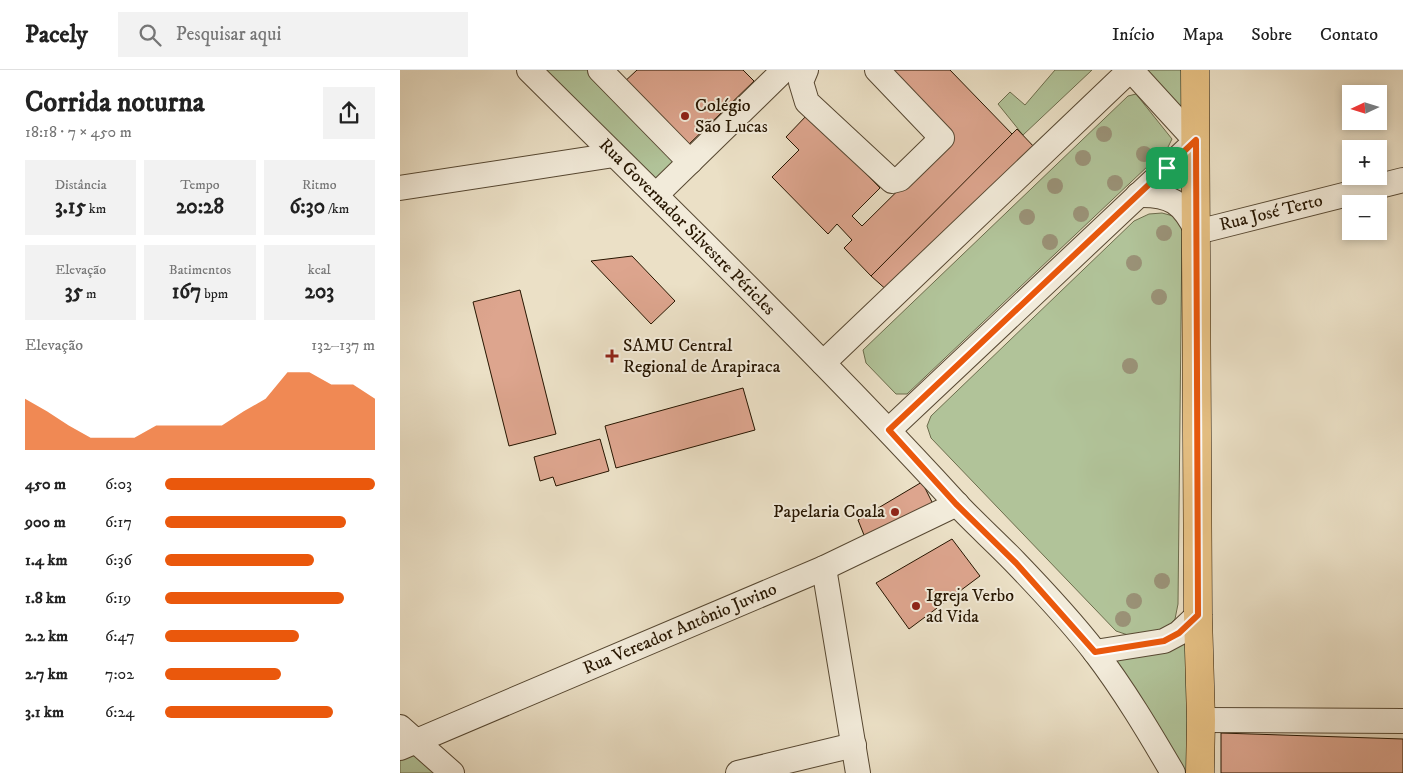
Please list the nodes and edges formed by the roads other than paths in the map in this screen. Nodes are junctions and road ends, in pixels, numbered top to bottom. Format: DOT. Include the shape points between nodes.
graph roads {
  1 [pos="529,70"];
  2 [pos="600,70"];
  3 [pos="784,70"];
  4 [pos="806,70"];
  5 [pos="877,70"];
  6 [pos="1130,70"];
  7 [pos="1195,70"];
  8 [pos="1196,140"];
  9 [pos="614,155"];
  10 [pos="690,162"];
  11 [pos="1403,180"];
  12 [pos="400,188"];
  13 [pos="657,194"];
  14 [pos="1138,195"];
  15 [pos="1197,232"];
  16 [pos="823,362"];
  17 [pos="889,430"];
  18 [pos="956,504"];
  19 [pos="824,568"];
  20 [pos="1198,615"];
  21 [pos="1095,652"];
  22 [pos="1201,720"];
  23 [pos="1403,721"];
  24 [pos="406,739"];
  25 [pos="854,745"];
  26 [pos="452,773"];
  27 [pos="738,773"];
  28 [pos="858,773"];
  29 [pos="1172,773"];
  30 [pos="1200,773"];
  1 -- 9 [label="street, Rua Governador Silvestre Péricles"];
  2 -- 10 [label="street"];
  3 -- 10 [label="street"];
  4 -- 5 [label="street" via="801,82 807,102 892,182 900,179 942,138"];
  6 -- 8 [label="street"];
  6 -- 16 [label="street"];
  7 -- 8 [label="main road"];
  8 -- 14 [label="street"];
  8 -- 15 [label="main road"];
  9 -- 12 [label="street"];
  9 -- 13 [label="street, Rua Governador Silvestre Péricles"];
  10 -- 13 [label="street"];
  11 -- 15 [label="street, Rua José Terto"];
  13 -- 16 [label="street, Rua Governador Silvestre Péricles"];
  14 -- 15 [label="street" via="1167,198 1179,204 1191,218"];
  14 -- 17 [label="street"];
  15 -- 20 [label="main road"];
  16 -- 17 [label="street, Rua Governador Silvestre Péricles"];
  17 -- 18 [label="street, Rua Governador Silvestre Péricles"];
  18 -- 19 [label="street, Rua Vereador Antônio Juvino"];
  18 -- 21 [label="street, Rua Governador Silvestre Péricles" via="1016,563"];
  19 -- 24 [label="street, Rua Vereador Antônio Juvino"];
  19 -- 25 [label="street"];
  20 -- 21 [label="street" via="1179,633 1164,641"];
  20 -- 22 [label="main road"];
  21 -- 29 [label="street, Rua Governador Silvestre Péricles" via="1142,721"];
  22 -- 23 [label="street"];
  22 -- 30 [label="main road"];
  24 -- 26 [label="street"];
  25 -- 27 [label="street"];
  25 -- 28 [label="street"];
}
